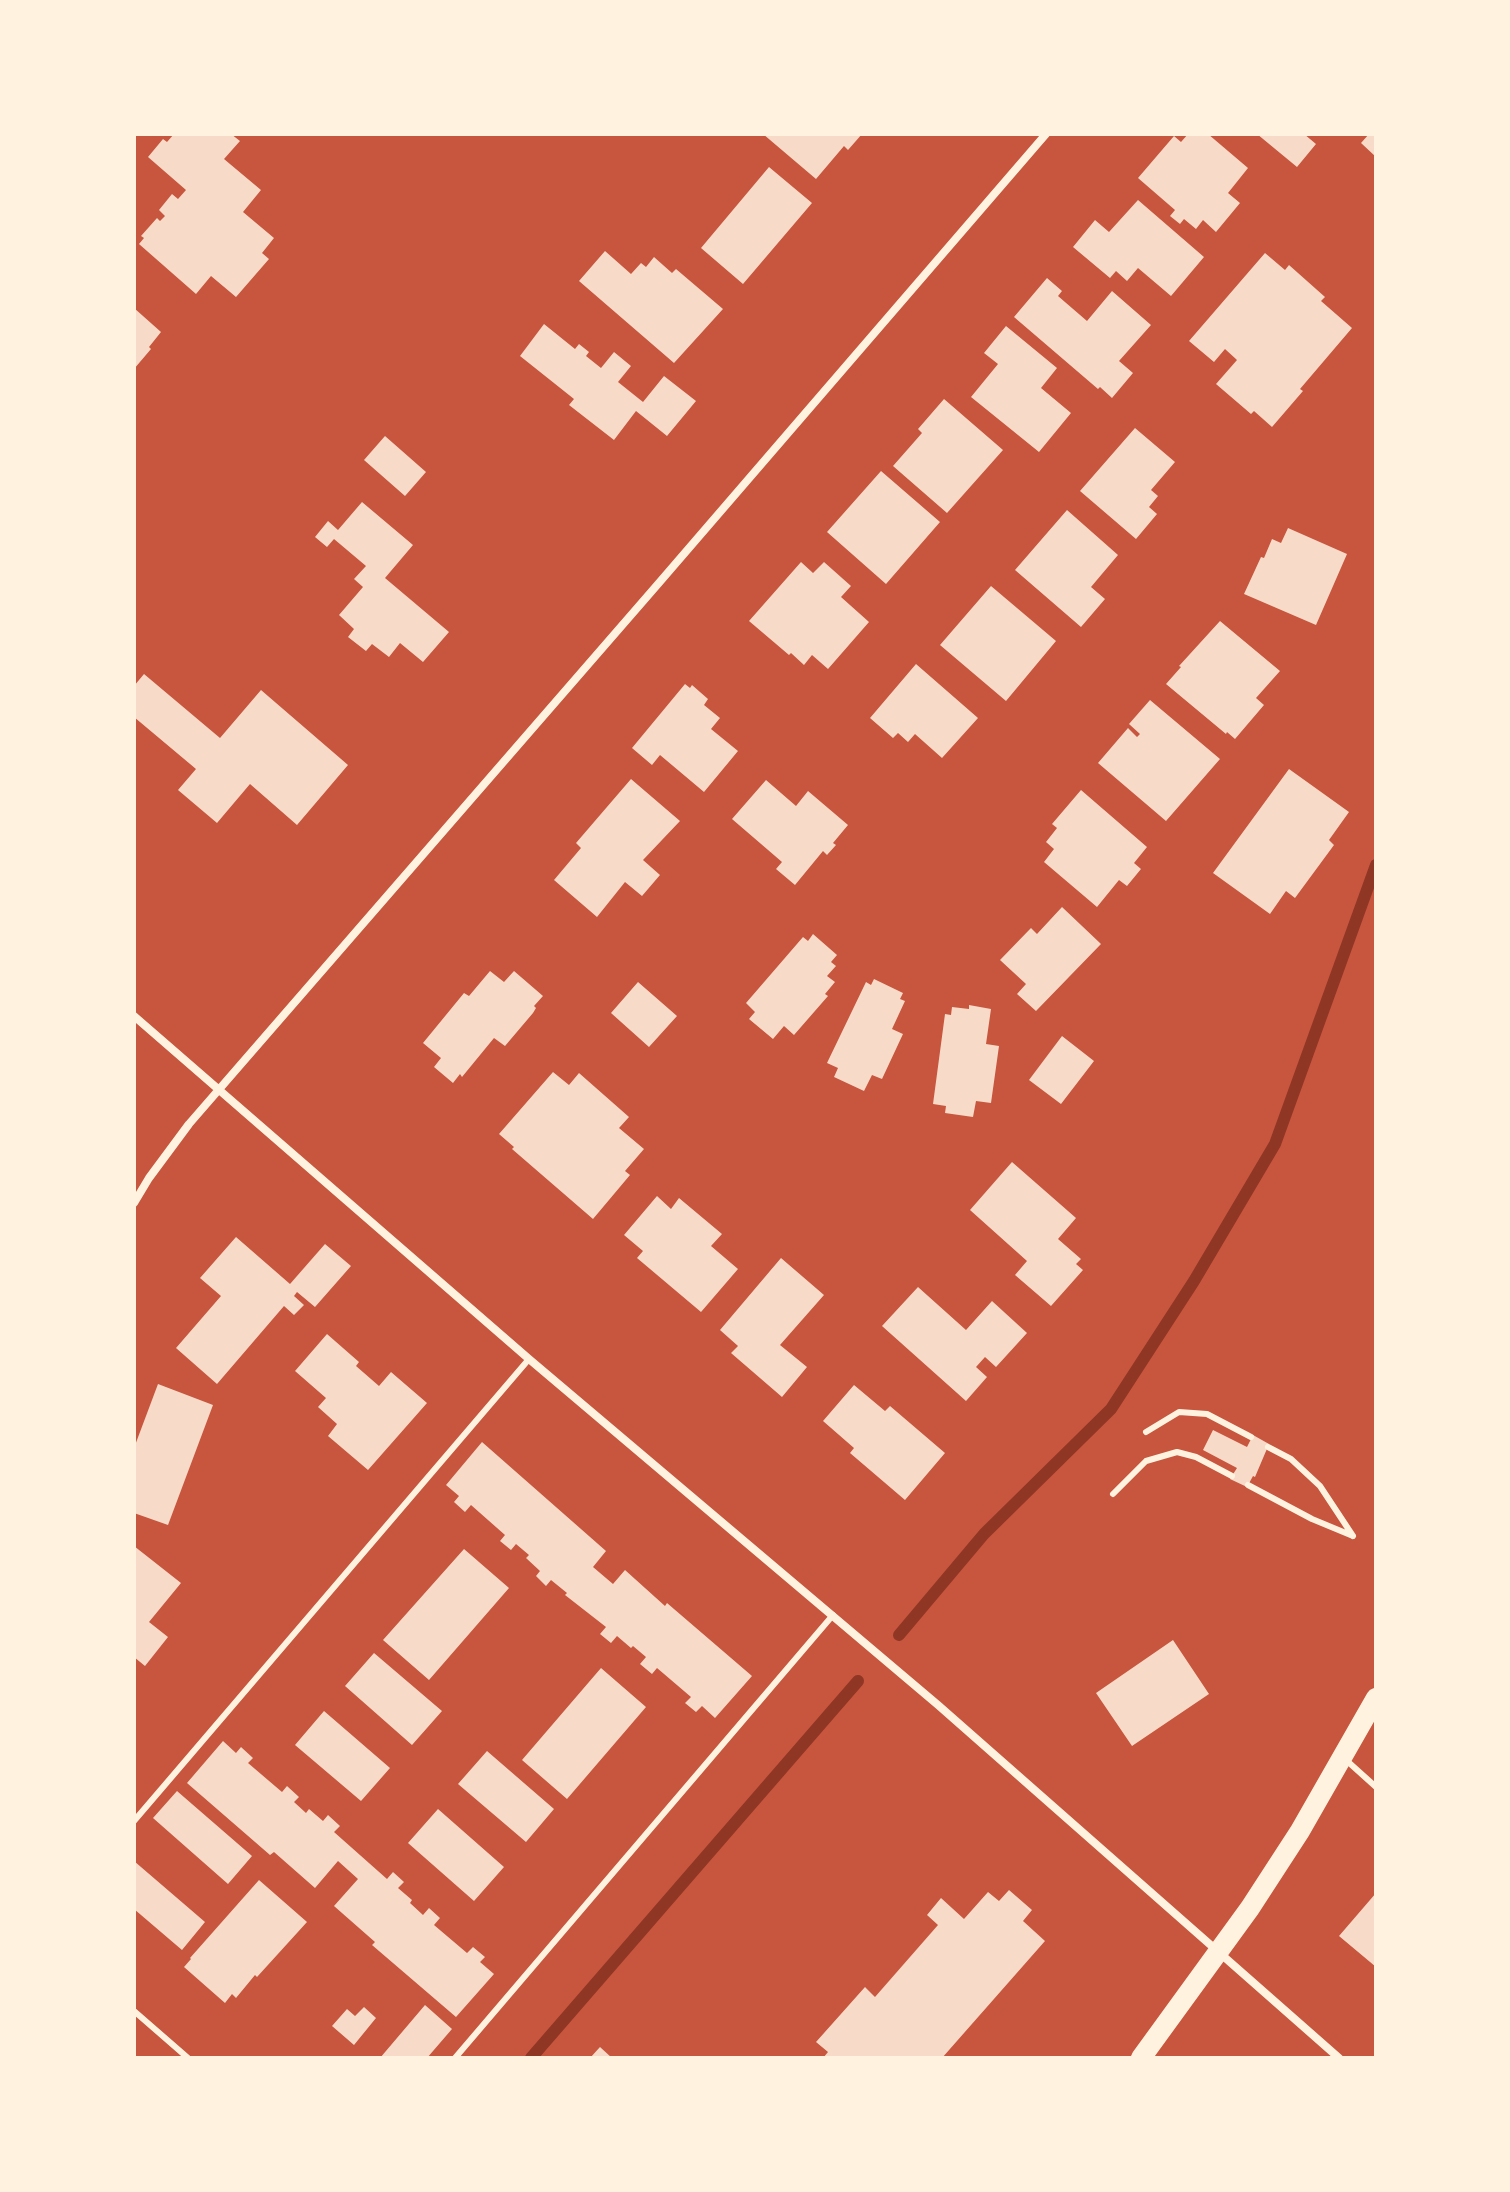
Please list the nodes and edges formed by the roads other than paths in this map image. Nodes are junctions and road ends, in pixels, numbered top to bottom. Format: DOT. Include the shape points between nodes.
graph roads {
  1 [pos="1046,134"];
  2 [pos="134,1016"];
  3 [pos="219,1090"];
  4 [pos="134,1203"];
  5 [pos="529,1359"];
  6 [pos="1146,1432"];
  7 [pos="1251,1437"];
  8 [pos="1268,1447"];
  9 [pos="1232,1476"];
  10 [pos="1248,1485"];
  11 [pos="1113,1494"];
  12 [pos="833,1615"];
  13 [pos="1376,1698"];
  14 [pos="1343,1758"];
  15 [pos="1376,1787"];
  16 [pos="134,1821"];
  17 [pos="1219,1953"];
  18 [pos="134,2011"];
  19 [pos="188,2058"];
  20 [pos="455,2058"];
  21 [pos="1141,2058"];
  22 [pos="1339,2058"];
  1 -- 3 [label="street"];
  2 -- 3 [label="street"];
  3 -- 4 [label="street"];
  3 -- 5 [label="street"];
  5 -- 12 [label="street"];
  5 -- 16 [label="lane"];
  6 -- 7 [label="lane" via="1179,1412 1207,1414"];
  8 -- 10 [label="lane" via="1291,1459 1320,1486 1353,1536"];
  9 -- 11 [label="lane" via="1177,1452 1146,1461"];
  12 -- 17 [label="street"];
  12 -- 20 [label="lane"];
  13 -- 14 [label="main road"];
  14 -- 15 [label="lane"];
  14 -- 17 [label="main road"];
  17 -- 21 [label="main road"];
  17 -- 22 [label="street"];
  18 -- 19 [label="lane"];
}
